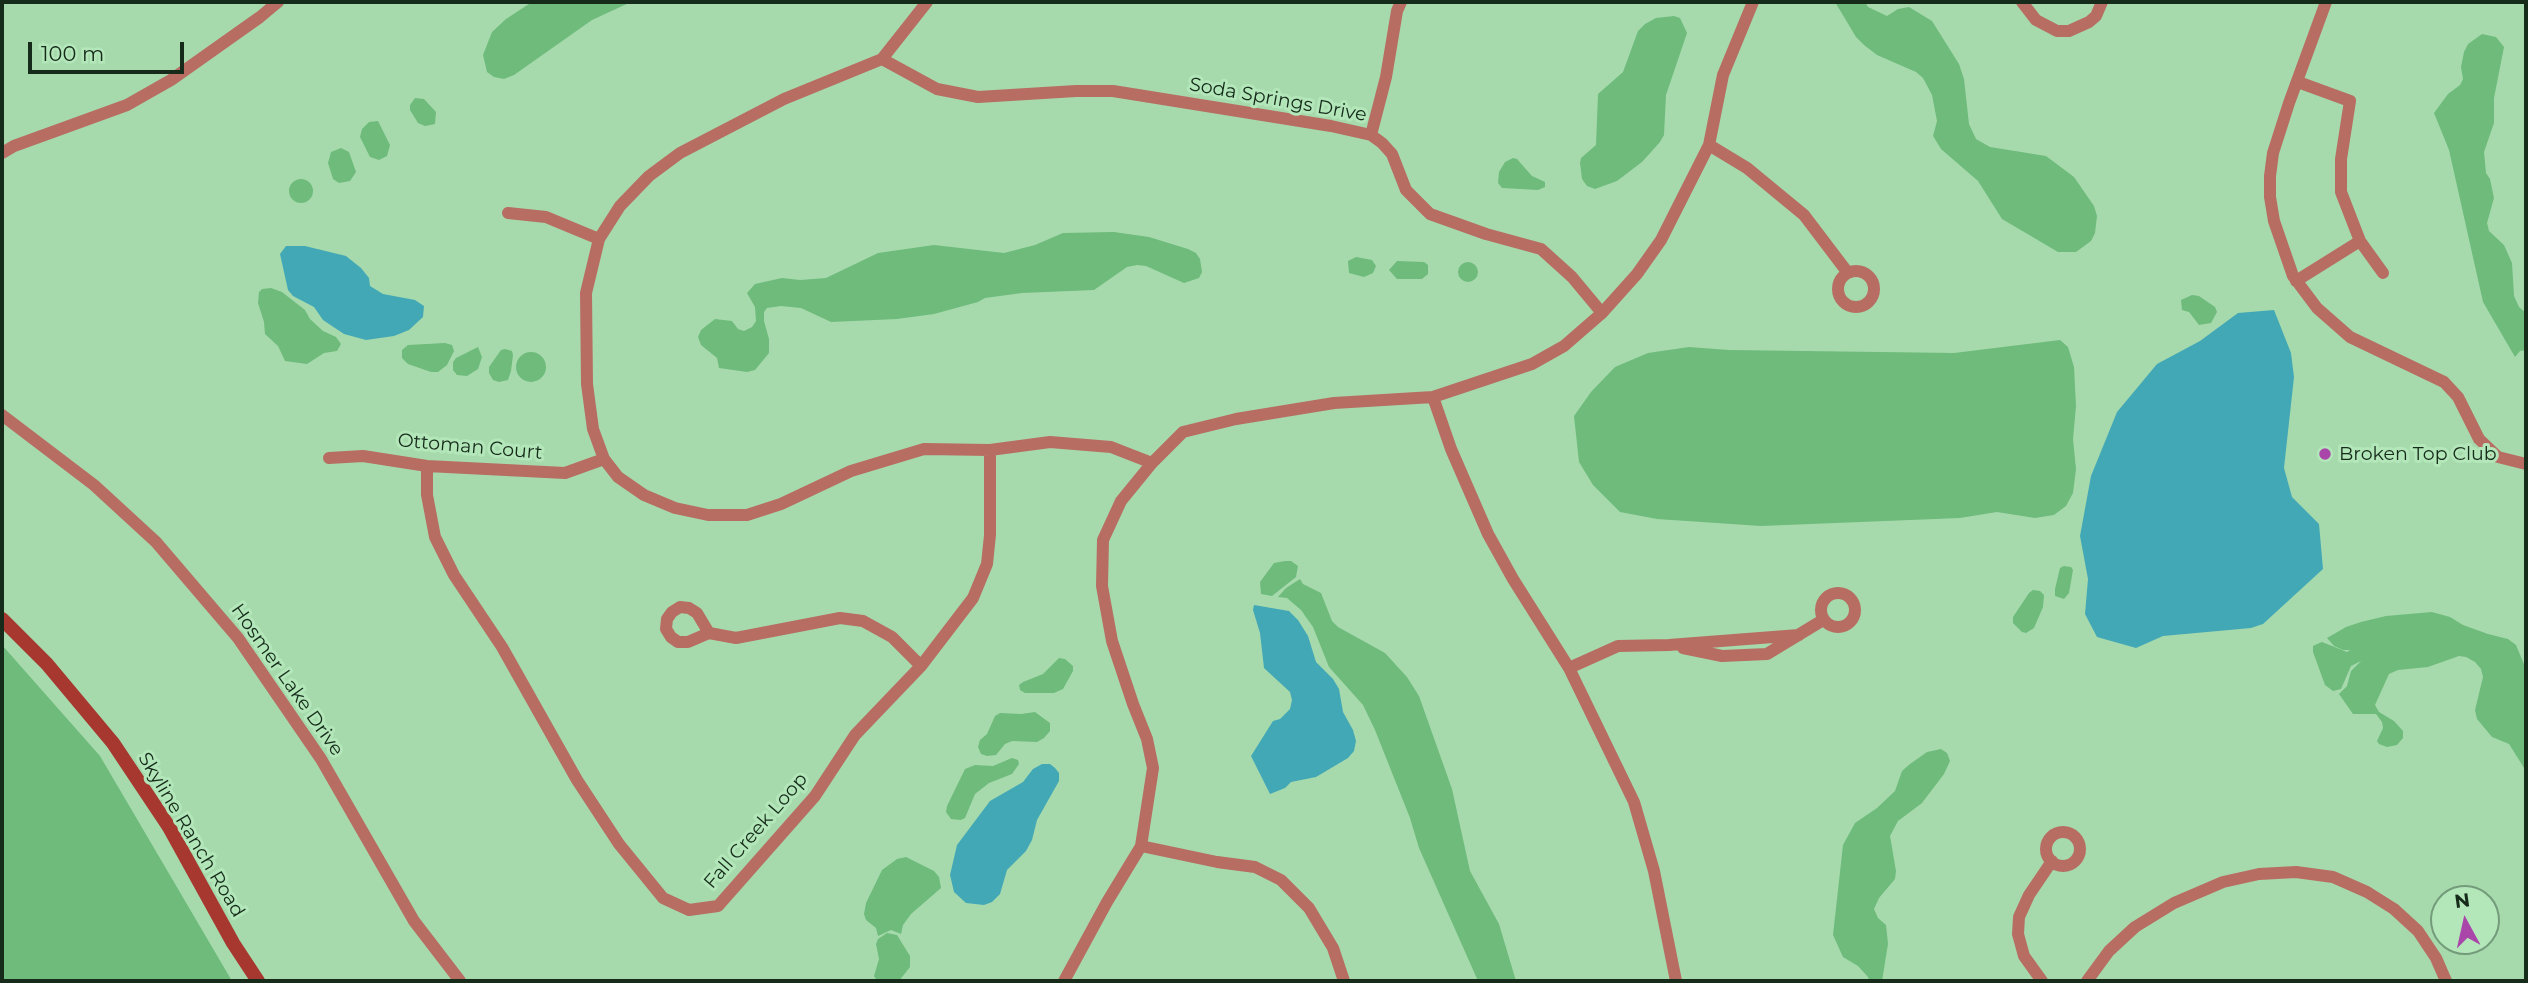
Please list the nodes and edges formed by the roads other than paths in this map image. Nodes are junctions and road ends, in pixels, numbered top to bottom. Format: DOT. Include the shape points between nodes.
graph roads {
  1 [pos="278,2"];
  2 [pos="927,2"];
  3 [pos="1401,2"];
  4 [pos="1753,2"];
  5 [pos="2022,2"];
  6 [pos="2102,2"];
  7 [pos="2326,2"];
  8 [pos="881,60"];
  9 [pos="2298,82"];
  10 [pos="1371,135"];
  11 [pos="1709,145"];
  12 [pos="2,153"];
  13 [pos="508,213"];
  14 [pos="599,239"];
  15 [pos="2360,241"];
  16 [pos="1848,273"];
  17 [pos="2384,273"];
  18 [pos="2296,281"];
  19 [pos="1602,313"];
  20 [pos="1433,397"];
  21 [pos="2,415"];
  22 [pos="990,450"];
  23 [pos="329,457"];
  24 [pos="604,459"];
  25 [pos="1152,463"];
  26 [pos="2526,464"];
  27 [pos="427,466"];
  28 [pos="2,619"];
  29 [pos="1823,620"];
  30 [pos="709,633"];
  31 [pos="921,666"];
  32 [pos="1569,668"];
  33 [pos="1141,846"];
  34 [pos="2052,862"];
  35 [pos="257,981"];
  36 [pos="460,981"];
  37 [pos="1064,981"];
  38 [pos="1344,981"];
  39 [pos="1676,981"];
  40 [pos="2042,981"];
  41 [pos="2087,981"];
  42 [pos="2446,981"];
  1 -- 12 [label="street" via="171,80 127,105"];
  2 -- 8 [label="street"];
  3 -- 10 [label="street"];
  4 -- 11 [label="street" via="1723,75"];
  5 -- 6 [label="street" via="2036,20 2057,31 2089,22"];
  7 -- 9 [label="street"];
  8 -- 10 [label="street, Soda Springs Drive" via="937,89 978,97 1113,92"];
  8 -- 14 [label="street" via="784,99 680,153 649,176"];
  9 -- 15 [label="street" via="2350,101 2341,192"];
  9 -- 18 [label="street" via="2273,153 2270,186 2274,221"];
  10 -- 19 [label="street, Soda Springs Drive" via="1392,154 1406,190 1430,214 1541,249"];
  11 -- 16 [label="street" via="1747,168 1804,215"];
  11 -- 19 [label="street" via="1661,240"];
  13 -- 14 [label="street" via="546,217"];
  14 -- 24 [label="street" via="586,293 585,347 593,429"];
  15 -- 17 [label="street"];
  15 -- 18 [label="street"];
  18 -- 26 [label="street" via="2317,309 2350,337 2444,382 2458,397 2479,439 2498,457"];
  19 -- 20 [label="street" via="1564,346 1532,364"];
  20 -- 25 [label="street" via="1334,403 1236,419 1183,432"];
  20 -- 32 [label="street" via="1488,534"];
  21 -- 36 [label="street, Hosmer Lake Drive" via="94,485 156,542 238,638 321,759 414,921"];
  22 -- 24 [label="street" via="924,449 850,471 747,515 708,515 675,508 644,495 618,477"];
  22 -- 25 [label="street" via="1049,442 1111,446"];
  22 -- 31 [label="street, Fall Creek Loop" via="987,564 973,597"];
  23 -- 27 [label="street, Ottoman Court" via="363,456"];
  24 -- 27 [label="street, Ottoman Court" via="565,473"];
  25 -- 33 [label="street" via="1121,501 1102,552 1102,586 1112,640 1153,768"];
  27 -- 31 [label="street, Fall Creek Loop" via="435,537 454,575 619,844 663,898 689,910 718,906 815,796 855,735"];
  28 -- 35 [label="street, Skyline Ranch Road" via="47,664 120,752 169,827"];
  29 -- 32 [label="street" via="1799,635 1618,646"];
  30 -- 31 [label="street" via="736,638 840,618 863,621 892,637"];
  32 -- 39 [label="street" via="1634,802 1654,871"];
  33 -- 37 [label="street"];
  33 -- 38 [label="street" via="1255,867 1281,880 1309,908 1333,948"];
  34 -- 40 [label="street" via="2019,917 2024,956"];
  41 -- 42 [label="street" via="2135,927 2174,903 2223,882 2296,872 2333,877 2394,909 2418,931"];
}
